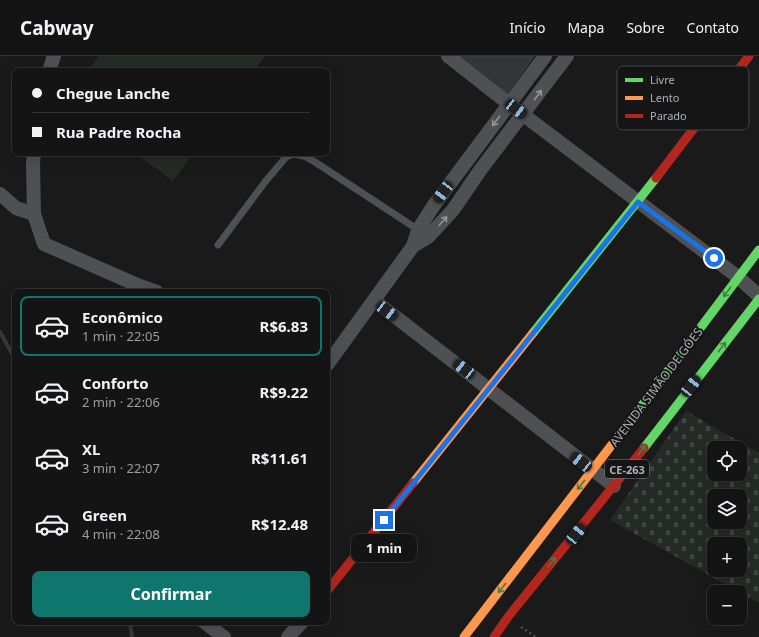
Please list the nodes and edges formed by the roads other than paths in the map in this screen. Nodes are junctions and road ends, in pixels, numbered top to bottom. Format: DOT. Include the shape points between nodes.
graph roads {
  1 [pos="54,56"];
  2 [pos="448,56"];
  3 [pos="545,56"];
  4 [pos="567,56"];
  5 [pos="749,56"];
  6 [pos="741,66"];
  7 [pos="50,68"];
  8 [pos="509,104"];
  9 [pos="524,115"];
  10 [pos="693,130"];
  11 [pos="34,156"];
  12 [pos="288,156"];
  13 [pos="304,156"];
  14 [pos="0,194"];
  15 [pos="638,202"];
  16 [pos="34,214"];
  17 [pos="423,233"];
  18 [pos="218,245"];
  19 [pos="759,250"];
  20 [pos="738,277"];
  21 [pos="148,289"];
  22 [pos="759,296"];
  23 [pos="759,299"];
  24 [pos="374,301"];
  25 [pos="333,347"];
  26 [pos="489,388"];
  27 [pos="593,471"];
  28 [pos="614,486"];
  29 [pos="330,587"];
  30 [pos="208,625"];
  31 [pos="300,629"];
  32 [pos="224,637"];
  33 [pos="288,637"];
  34 [pos="464,637"];
  35 [pos="494,637"];
  1 -- 7 [label="street"];
  2 -- 8 [label="street"];
  3 -- 8 [label="street"];
  9 -- 4 [label="street, one-way"];
  5 -- 6 [label="main road"];
  8 -- 9 [label="street"];
  8 -- 17 [label="street, one-way" via="434,205"];
  9 -- 15 [label="street"];
  17 -- 9 [label="street, one-way" via="453,210 481,169"];
  10 -- 15 [label="main road"];
  11 -- 16 [label="street"];
  12 -- 18 [label="lane" via="265,182"];
  13 -- 17 [label="lane"];
  14 -- 16 [label="street" via="16,208"];
  15 -- 20 [label="street"];
  15 -- 26 [label="main road"];
  16 -- 21 [label="street" via="44,244"];
  17 -- 24 [label="street"];
  19 -- 20 [label="main road, AVENIDA SIMÃO DE GÓES / CE-263"];
  20 -- 22 [label="street"];
  20 -- 27 [label="main road, AVENIDA SIMÃO DE GÓES / CE-263, one-way"];
  28 -- 23 [label="main road, CE-263, one-way"];
  24 -- 25 [label="street"];
  24 -- 26 [label="street"];
  26 -- 27 [label="street"];
  26 -- 29 [label="main road"];
  27 -- 28 [label="street"];
  27 -- 34 [label="main road, AVENIDA SIMÃO DE GÓES / CE-263, one-way"];
  35 -- 28 [label="main road, CE-263, one-way"];
  30 -- 32 [label="street"];
  31 -- 33 [label="street"];
}
